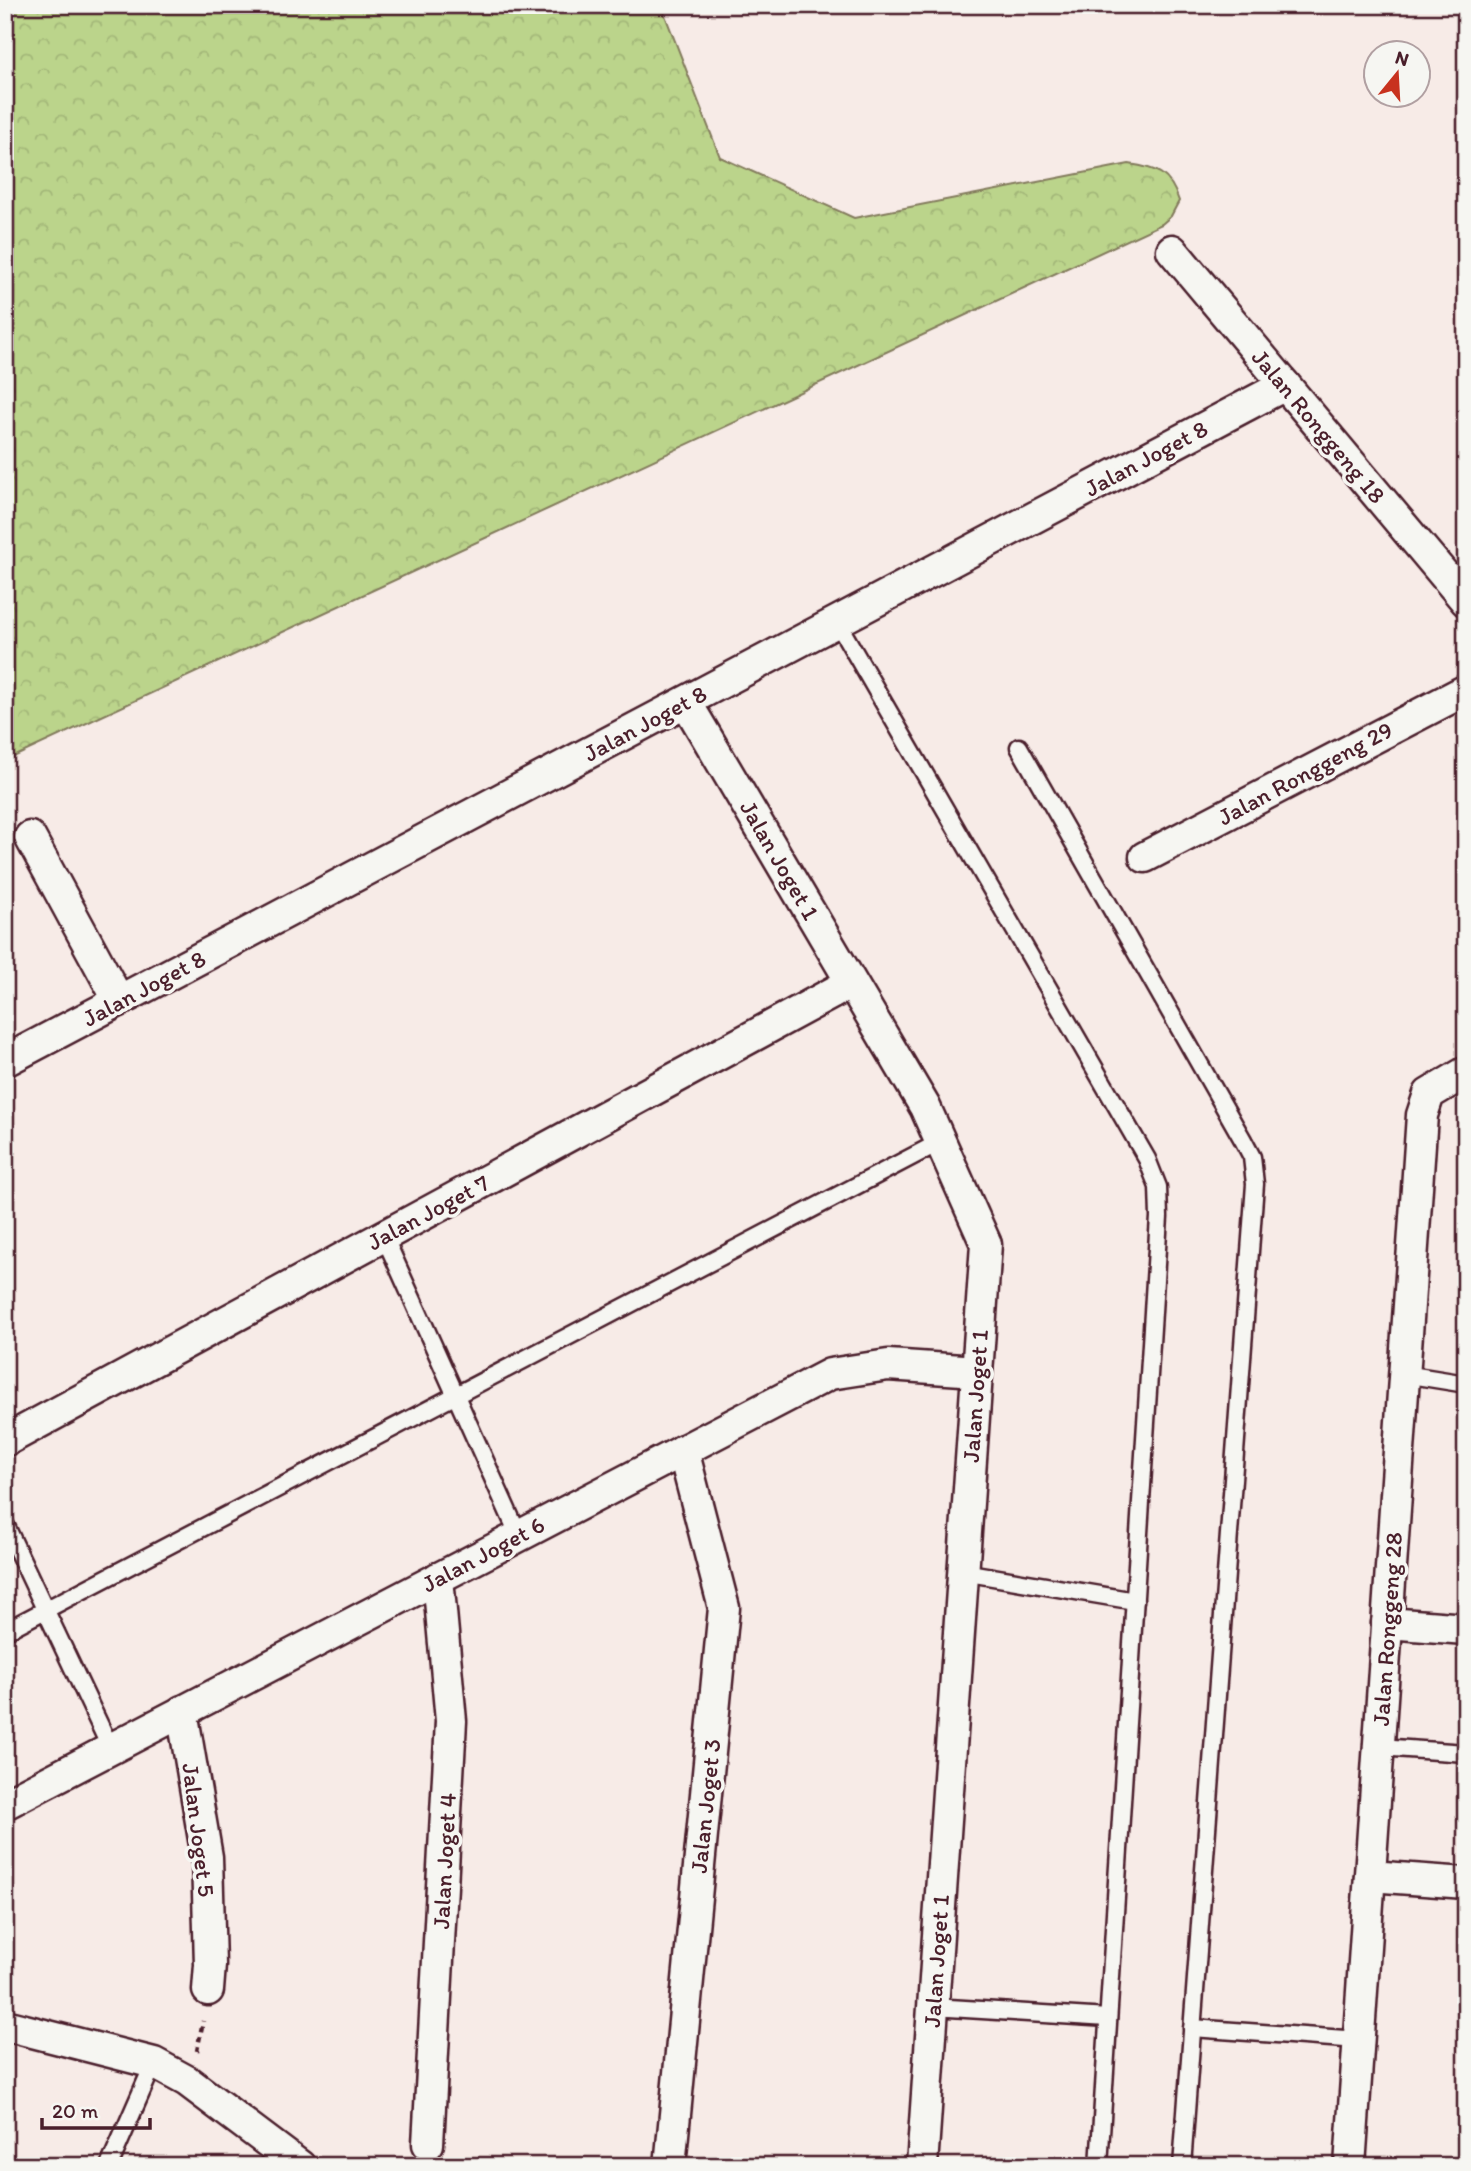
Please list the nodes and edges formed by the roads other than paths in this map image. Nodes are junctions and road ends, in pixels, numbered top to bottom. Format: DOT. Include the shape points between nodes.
graph roads {
  1 [pos="1172,250"];
  2 [pos="1284,384"];
  3 [pos="1466,601"];
  4 [pos="837,622"];
  5 [pos="1466,690"];
  6 [pos="687,702"];
  7 [pos="1019,747"];
  8 [pos="30,837"];
  9 [pos="1145,857"];
  10 [pos="851,983"];
  11 [pos="119,1001"];
  12 [pos="5,1061"];
  13 [pos="1466,1072"];
  14 [pos="940,1142"];
  15 [pos="384,1236"];
  16 [pos="977,1371"];
  17 [pos="1404,1374"];
  18 [pos="1466,1384"];
  19 [pos="457,1395"];
  20 [pos="5,1441"];
  21 [pos="683,1450"];
  22 [pos="5,1524"];
  23 [pos="519,1536"];
  24 [pos="963,1573"];
  25 [pos="438,1578"];
  26 [pos="1135,1601"];
  27 [pos="46,1610"];
  28 [pos="1387,1623"];
  29 [pos="1466,1629"];
  30 [pos="5,1631"];
  31 [pos="182,1711"];
  32 [pos="1379,1747"];
  33 [pos="111,1749"];
  34 [pos="1466,1753"];
  35 [pos="5,1804"];
  36 [pos="1370,1876"];
  37 [pos="1466,1883"];
  38 [pos="208,1990"];
  39 [pos="933,2007"];
  40 [pos="1108,2018"];
  41 [pos="5,2025"];
  42 [pos="1192,2028"];
  43 [pos="1359,2040"];
  44 [pos="154,2063"];
  45 [pos="428,2144"];
  46 [pos="109,2166"];
  47 [pos="300,2166"];
  48 [pos="670,2166"];
  49 [pos="922,2166"];
  50 [pos="1098,2166"];
  51 [pos="1182,2166"];
  52 [pos="1350,2166"];
  1 -- 2 [label="street, Jalan Ronggeng 18"];
  2 -- 3 [label="street, Jalan Ronggeng 18"];
  2 -- 4 [label="street, Jalan Joget 8"];
  4 -- 6 [label="street, Jalan Joget 8"];
  4 -- 26 [label="lane" via="1147,1159 1158,1187"];
  5 -- 9 [label="street, Jalan Ronggeng 29"];
  6 -- 10 [label="street, Jalan Joget 1"];
  6 -- 11 [label="street, Jalan Joget 8"];
  7 -- 42 [label="lane" via="1252,1157 1255,1184"];
  8 -- 11 [label="street"];
  10 -- 14 [label="street, Jalan Joget 1" via="925,1107"];
  10 -- 15 [label="street, Jalan Joget 7"];
  11 -- 12 [label="street, Jalan Joget 8"];
  13 -- 17 [label="street, Jalan Ronggeng 28" via="1429,1094 1422,1115"];
  14 -- 16 [label="street, Jalan Joget 1" via="986,1244"];
  14 -- 19 [label="lane"];
  15 -- 19 [label="lane"];
  15 -- 20 [label="street, Jalan Joget 7"];
  16 -- 21 [label="street, Jalan Joget 6" via="888,1365 830,1374"];
  16 -- 24 [label="street, Jalan Joget 1"];
  17 -- 18 [label="lane"];
  17 -- 28 [label="street, Jalan Ronggeng 28"];
  19 -- 23 [label="lane"];
  19 -- 27 [label="lane"];
  21 -- 23 [label="street, Jalan Joget 6"];
  21 -- 48 [label="street, Jalan Joget 3" via="724,1608"];
  22 -- 27 [label="lane"];
  23 -- 25 [label="street, Jalan Joget 6"];
  24 -- 26 [label="lane"];
  24 -- 39 [label="street, Jalan Joget 1"];
  25 -- 31 [label="street, Jalan Joget 6"];
  25 -- 45 [label="street, Jalan Joget 4" via="451,1721"];
  26 -- 40 [label="lane"];
  27 -- 30 [label="lane"];
  27 -- 33 [label="lane"];
  28 -- 29 [label="street"];
  28 -- 32 [label="street, Jalan Ronggeng 28"];
  31 -- 33 [label="street, Jalan Joget 6"];
  31 -- 38 [label="street, Jalan Joget 5" via="208,1857"];
  32 -- 34 [label="lane"];
  32 -- 36 [label="street, Jalan Ronggeng 28"];
  33 -- 35 [label="street, Jalan Joget 6"];
  36 -- 37 [label="street"];
  36 -- 43 [label="street, Jalan Ronggeng 28"];
  39 -- 40 [label="lane"];
  39 -- 49 [label="street, Jalan Joget 1"];
  40 -- 50 [label="lane"];
  41 -- 44 [label="street"];
  42 -- 43 [label="lane"];
  42 -- 51 [label="lane"];
  43 -- 52 [label="street, Jalan Ronggeng 28"];
  44 -- 46 [label="lane"];
  44 -- 47 [label="street" via="187,2081"];
}
